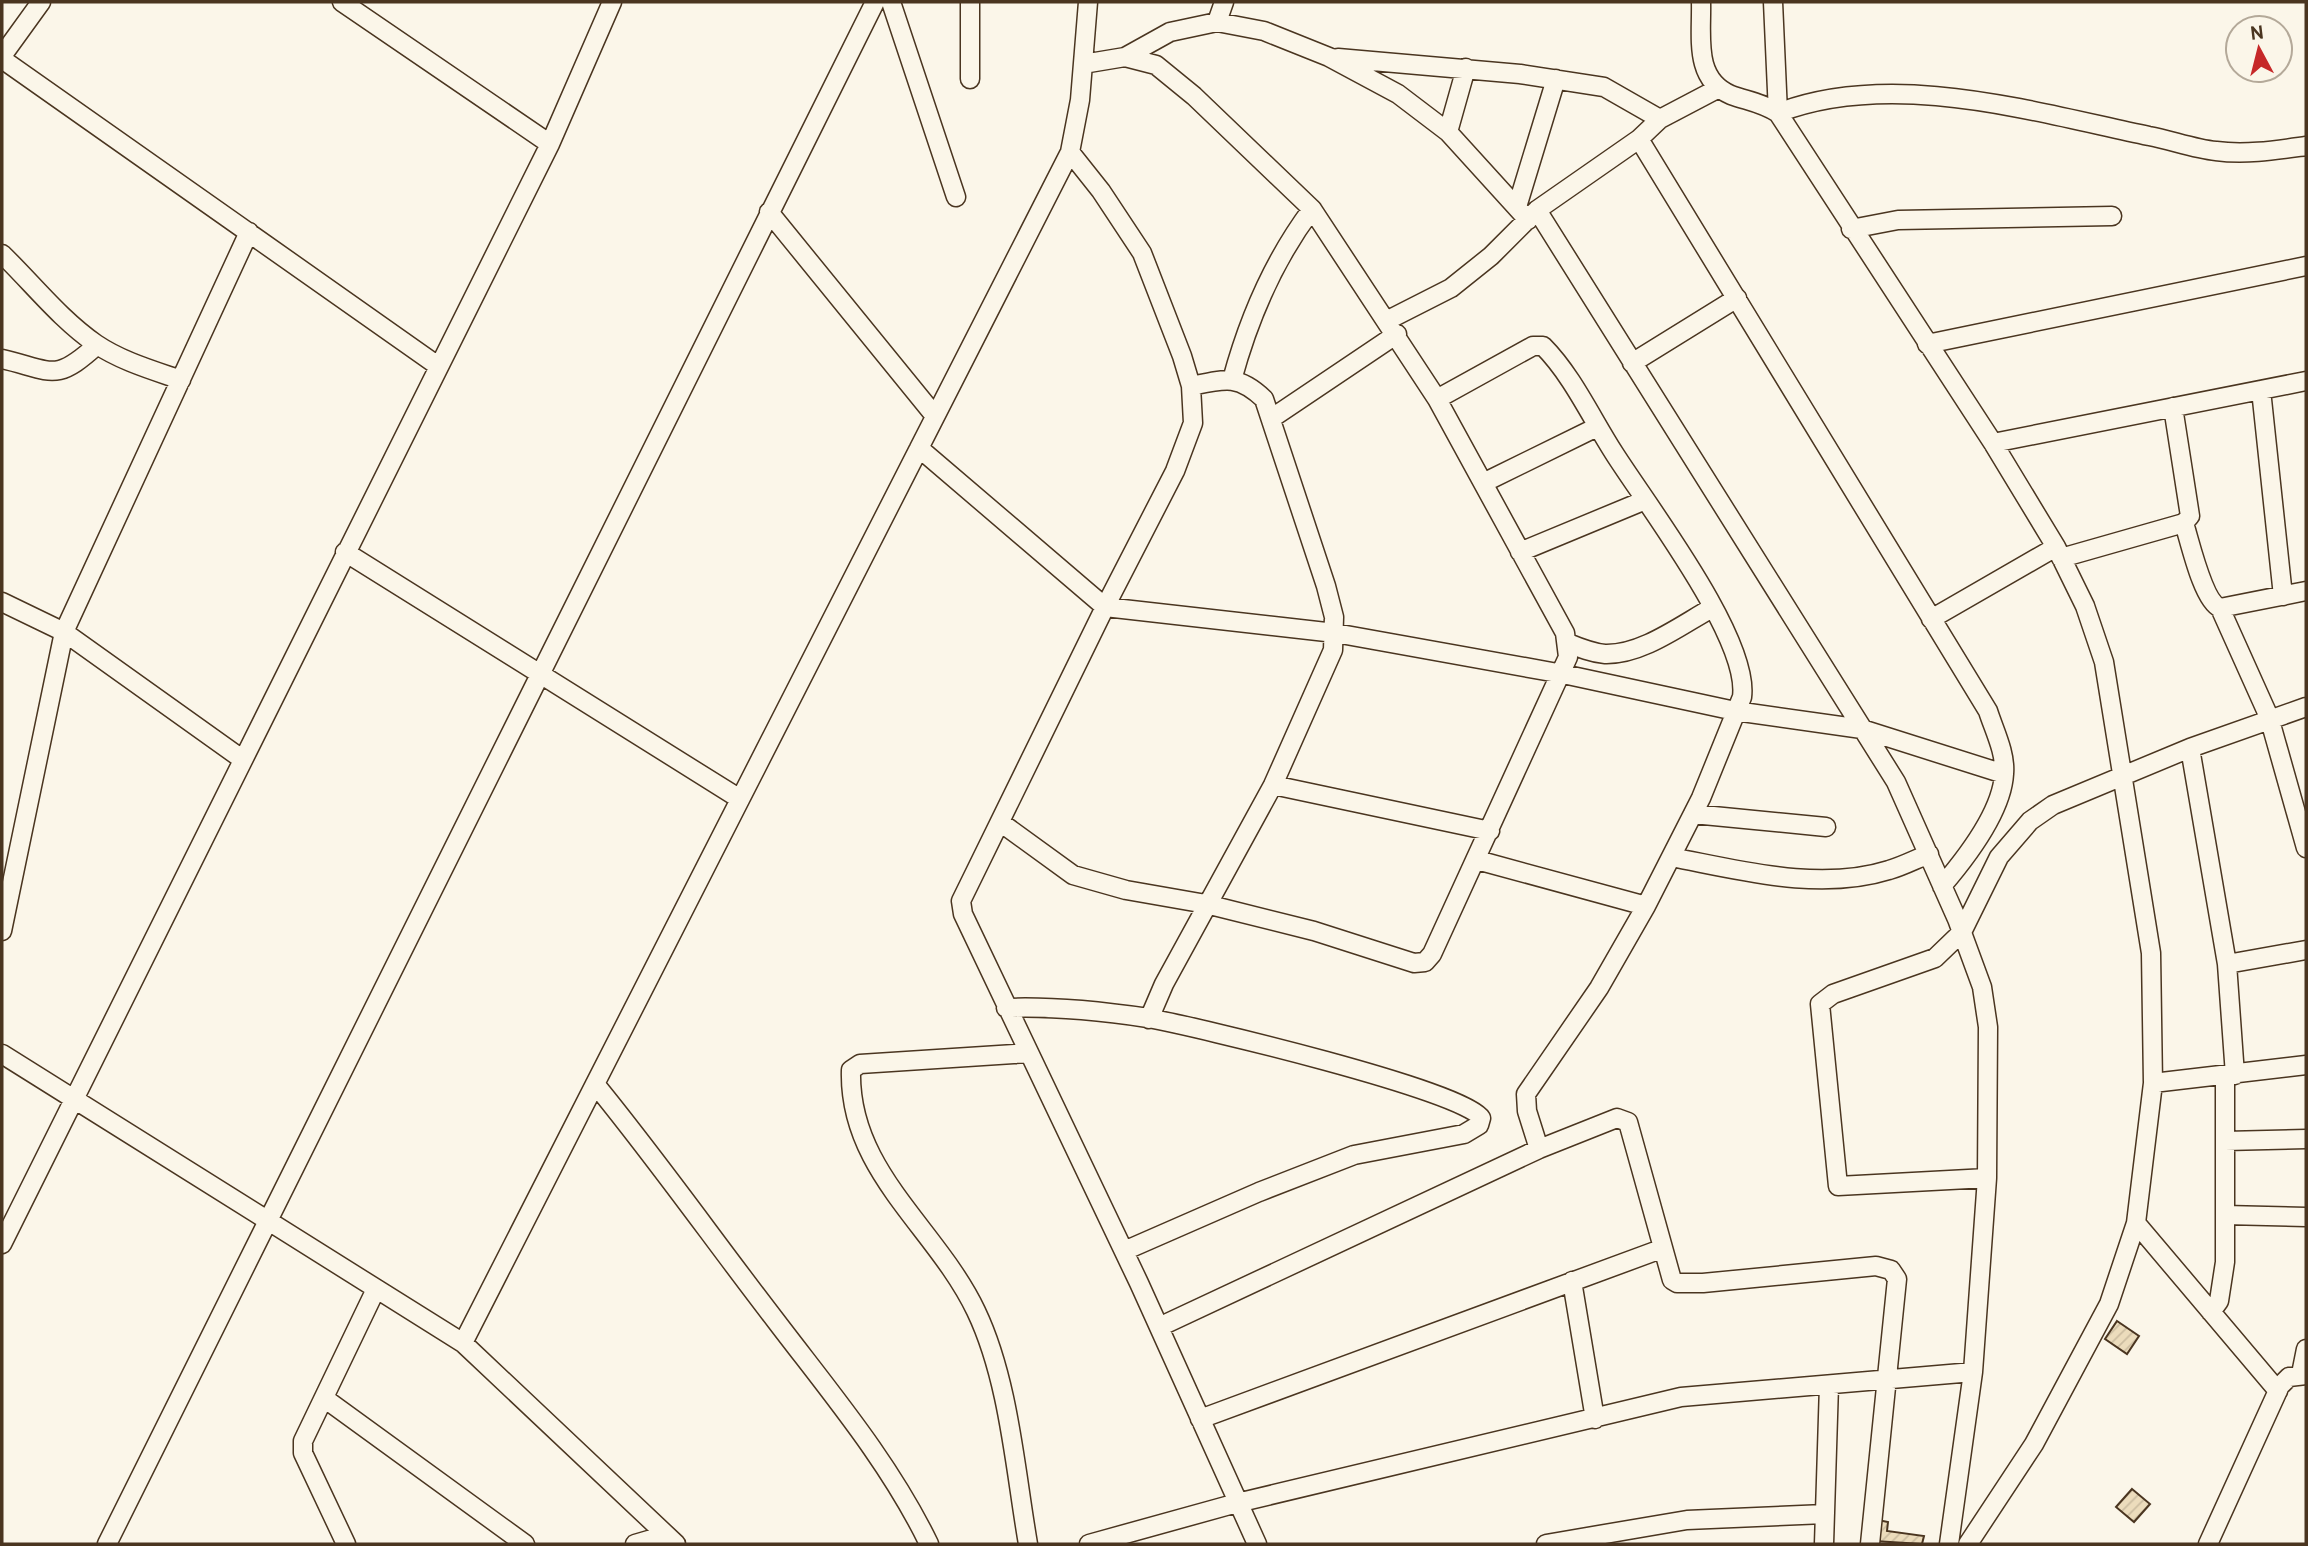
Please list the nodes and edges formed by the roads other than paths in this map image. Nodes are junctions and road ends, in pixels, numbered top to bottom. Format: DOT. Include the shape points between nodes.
graph roads {
  1 [pos="41,2"];
  2 [pos="342,2"];
  3 [pos="612,2"];
  4 [pos="875,2"];
  5 [pos="891,2"];
  6 [pos="970,2"];
  7 [pos="1088,2"];
  8 [pos="1224,2"];
  9 [pos="1701,2"];
  10 [pos="1773,2"];
  11 [pos="1217,22"];
  12 [pos="2,57"];
  13 [pos="1125,57"];
  14 [pos="1329,57"];
  15 [pos="1083,64"];
  16 [pos="1466,68"];
  17 [pos="970,79"];
  18 [pos="1556,79"];
  19 [pos="1719,88"];
  20 [pos="1778,113"];
  21 [pos="1660,119"];
  22 [pos="1448,132"];
  23 [pos="1639,139"];
  24 [pos="550,144"];
  25 [pos="2306,146"];
  26 [pos="1070,152"];
  27 [pos="957,197"];
  28 [pos="1312,209"];
  29 [pos="769,212"];
  30 [pos="1527,212"];
  31 [pos="2112,216"];
  32 [pos="1851,229"];
  33 [pos="249,232"];
  34 [pos="2,254"];
  35 [pos="2306,266"];
  36 [pos="1737,298"];
  37 [pos="1392,327"];
  38 [pos="1927,344"];
  39 [pos="97,345"];
  40 [pos="2,359"];
  41 [pos="1632,363"];
  42 [pos="438,366"];
  43 [pos="181,380"];
  44 [pos="1232,380"];
  45 [pos="2306,381"];
  46 [pos="1191,386"];
  47 [pos="2261,390"];
  48 [pos="1437,399"];
  49 [pos="2173,407"];
  50 [pos="935,416"];
  51 [pos="1272,418"];
  52 [pos="1597,427"];
  53 [pos="1993,443"];
  54 [pos="919,448"];
  55 [pos="1483,483"];
  56 [pos="1643,501"];
  57 [pos="2184,523"];
  58 [pos="345,552"];
  59 [pos="1520,552"];
  60 [pos="2059,552"];
  61 [pos="2306,592"];
  62 [pos="2283,596"];
  63 [pos="2,602"];
  64 [pos="1105,607"];
  65 [pos="1712,608"];
  66 [pos="2220,608"];
  67 [pos="1931,619"];
  68 [pos="64,632"];
  69 [pos="1335,633"];
  70 [pos="1568,643"];
  71 [pos="538,674"];
  72 [pos="1563,674"];
  73 [pos="2306,707"];
  74 [pos="1735,711"];
  75 [pos="2267,713"];
  76 [pos="1862,729"];
  77 [pos="2190,748"];
  78 [pos="242,759"];
  79 [pos="2004,774"];
  80 [pos="2123,774"];
  81 [pos="1273,785"];
  82 [pos="740,799"];
  83 [pos="1693,814"];
  84 [pos="1000,822"];
  85 [pos="1826,827"];
  86 [pos="1490,831"];
  87 [pos="2306,848"];
  88 [pos="1929,854"];
  89 [pos="1671,857"];
  90 [pos="1476,860"];
  91 [pos="1945,890"];
  92 [pos="1206,904"];
  93 [pos="1646,906"];
  94 [pos="1960,925"];
  95 [pos="2,931"];
  96 [pos="2306,950"];
  97 [pos="2227,964"];
  98 [pos="1002,1001"];
  99 [pos="1150,1015"];
  100 [pos="1028,1053"];
  101 [pos="2,1054"];
  102 [pos="2306,1065"];
  103 [pos="2230,1075"];
  104 [pos="2153,1083"];
  105 [pos="595,1084"];
  106 [pos="72,1098"];
  107 [pos="2306,1139"];
  108 [pos="2225,1141"];
  109 [pos="1537,1143"];
  110 [pos="1987,1178"];
  111 [pos="2225,1216"];
  112 [pos="2306,1217"];
  113 [pos="268,1222"];
  114 [pos="2136,1223"];
  115 [pos="2,1244"];
  116 [pos="1661,1249"];
  117 [pos="1124,1251"];
  118 [pos="1572,1282"];
  119 [pos="376,1289"];
  120 [pos="2211,1312"];
  121 [pos="1159,1327"];
  122 [pos="463,1343"];
  123 [pos="2306,1349"];
  124 [pos="1972,1372"];
  125 [pos="2304,1375"];
  126 [pos="1888,1380"];
  127 [pos="1829,1385"];
  128 [pos="2278,1391"];
  129 [pos="324,1398"];
  130 [pos="1200,1419"];
  131 [pos="1595,1419"];
  132 [pos="1237,1503"];
  133 [pos="1825,1514"];
  134 [pos="671,1540"];
  135 [pos="1975,1542"];
  136 [pos="107,1544"];
  137 [pos="346,1544"];
  138 [pos="525,1544"];
  139 [pos="635,1544"];
  140 [pos="929,1544"];
  141 [pos="1028,1544"];
  142 [pos="1088,1544"];
  143 [pos="1257,1544"];
  144 [pos="1546,1544"];
  145 [pos="1824,1544"];
  146 [pos="1870,1544"];
  147 [pos="1949,1544"];
  148 [pos="2208,1544"];
  1 -- 12 [label="street"];
  2 -- 24 [label="street"];
  3 -- 24 [label="street"];
  4 -- 29 [label="street"];
  5 -- 27 [label="street"];
  6 -- 17 [label="street"];
  7 -- 15 [label="street"];
  8 -- 11 [label="street"];
  9 -- 19 [label="street" via="1702,62 1707,78"];
  10 -- 20 [label="street"];
  11 -- 13 [label="street" via="1170,32"];
  11 -- 14 [label="street" via="1264,31"];
  12 -- 33 [label="street"];
  13 -- 15 [label="street"];
  13 -- 28 [label="street" via="1156,65"];
  14 -- 16 [label="street"];
  14 -- 22 [label="street" via="1398,94"];
  15 -- 26 [label="street"];
  16 -- 18 [label="street"];
  16 -- 22 [label="street"];
  18 -- 21 [label="street" via="1604,87"];
  18 -- 30 [label="street"];
  19 -- 20 [label="street"];
  19 -- 21 [label="street"];
  20 -- 25 [label="street" via="1819,101 1895,95 1975,98 2216,152"];
  20 -- 32 [label="street"];
  21 -- 23 [label="street"];
  22 -- 30 [label="street"];
  23 -- 30 [label="street"];
  23 -- 36 [label="street"];
  24 -- 42 [label="street"];
  26 -- 46 [label="street" via="1142,253"];
  26 -- 50 [label="street"];
  28 -- 37 [label="street"];
  28 -- 44 [label="street" via="1277,259 1243,340"];
  29 -- 50 [label="street"];
  29 -- 71 [label="street"];
  30 -- 37 [label="street" via="1491,256"];
  30 -- 41 [label="street"];
  31 -- 32 [label="street" via="1898,220"];
  32 -- 38 [label="street"];
  33 -- 42 [label="street"];
  33 -- 43 [label="street"];
  34 -- 39 [label="street" via="48,303"];
  35 -- 38 [label="street"];
  36 -- 41 [label="street"];
  36 -- 67 [label="street"];
  37 -- 48 [label="street"];
  37 -- 51 [label="street"];
  38 -- 53 [label="street"];
  39 -- 40 [label="street" via="71,368 58,372"];
  39 -- 43 [label="street"];
  41 -- 76 [label="street"];
  42 -- 58 [label="street"];
  43 -- 68 [label="street"];
  44 -- 46 [label="street"];
  44 -- 51 [label="street" via="1248,383 1264,399"];
  45 -- 47 [label="street"];
  46 -- 64 [label="street" via="1193,423 1175,471"];
  47 -- 49 [label="street"];
  47 -- 62 [label="street"];
  48 -- 52 [label="street" via="1533,346 1543,346"];
  48 -- 55 [label="street"];
  49 -- 53 [label="street"];
  49 -- 57 [label="street" via="2190,504 2190,516"];
  50 -- 54 [label="street"];
  51 -- 69 [label="street" via="1326,586"];
  52 -- 55 [label="street"];
  52 -- 56 [label="street"];
  53 -- 60 [label="street"];
  54 -- 64 [label="street"];
  54 -- 82 [label="street"];
  55 -- 59 [label="street"];
  56 -- 59 [label="street"];
  56 -- 65 [label="street"];
  57 -- 60 [label="street"];
  57 -- 66 [label="street" via="2206,590"];
  58 -- 71 [label="street"];
  58 -- 78 [label="street"];
  59 -- 70 [label="street"];
  60 -- 67 [label="street"];
  60 -- 80 [label="street" via="2104,662"];
  61 -- 62 [label="street"];
  62 -- 66 [label="street"];
  63 -- 68 [label="street"];
  64 -- 69 [label="street"];
  64 -- 84 [label="street"];
  65 -- 70 [label="street" via="1632,649 1608,654"];
  65 -- 74 [label="street" via="1743,684"];
  66 -- 75 [label="street"];
  67 -- 79 [label="street" via="1988,711"];
  68 -- 78 [label="street"];
  68 -- 95 [label="street"];
  69 -- 72 [label="street"];
  69 -- 81 [label="street" via="1333,650"];
  70 -- 72 [label="street"];
  71 -- 82 [label="street"];
  71 -- 113 [label="street"];
  72 -- 74 [label="street"];
  72 -- 86 [label="street"];
  73 -- 75 [label="street"];
  74 -- 76 [label="street"];
  74 -- 83 [label="street"];
  75 -- 77 [label="street"];
  75 -- 87 [label="street"];
  76 -- 79 [label="street"];
  76 -- 88 [label="street" via="1896,782"];
  77 -- 80 [label="street"];
  77 -- 97 [label="street"];
  78 -- 106 [label="street"];
  79 -- 91 [label="street" via="1995,804"];
  80 -- 94 [label="street" via="2053,805 2030,821 1999,857"];
  80 -- 104 [label="street" via="2151,953"];
  81 -- 86 [label="street"];
  81 -- 92 [label="street"];
  82 -- 105 [label="street"];
  83 -- 85 [label="street"];
  83 -- 89 [label="street"];
  84 -- 92 [label="street" via="1073,874 1126,890"];
  84 -- 98 [label="street" via="961,901"];
  86 -- 90 [label="street"];
  88 -- 89 [label="street" via="1887,871 1831,878 1771,876"];
  88 -- 91 [label="street"];
  89 -- 93 [label="street"];
  90 -- 92 [label="street" via="1425,962 1414,963"];
  90 -- 93 [label="street"];
  91 -- 94 [label="street"];
  92 -- 99 [label="street"];
  93 -- 109 [label="street" via="1599,988 1526,1094"];
  94 -- 110 [label="street" via="1982,987 1988,1027"];
  94 -- 110 [label="street" via="1934,958 1833,994 1820,1004 1836,1180 1844,1187"];
  96 -- 97 [label="street"];
  97 -- 103 [label="street"];
  98 -- 99 [label="street"];
  98 -- 100 [label="street"];
  99 -- 117 [label="street" via="1444,1097 1482,1118 1464,1134 1354,1155"];
  100 -- 117 [label="street"];
  100 -- 141 [label="street" via="860,1064 851,1070 850,1087 864,1147 887,1185 960,1280 977,1313 1010,1431"];
  101 -- 106 [label="street"];
  102 -- 103 [label="street"];
  103 -- 104 [label="street"];
  103 -- 108 [label="street"];
  104 -- 114 [label="street"];
  105 -- 122 [label="street"];
  105 -- 140 [label="street" via="669,1175 854,1424"];
  106 -- 113 [label="street"];
  106 -- 115 [label="street"];
  107 -- 108 [label="street"];
  108 -- 111 [label="street"];
  109 -- 116 [label="street" via="1608,1120 1628,1122"];
  109 -- 121 [label="street"];
  110 -- 124 [label="street"];
  111 -- 112 [label="street"];
  111 -- 120 [label="street" via="2224,1283"];
  113 -- 119 [label="street"];
  113 -- 136 [label="street"];
  114 -- 120 [label="street"];
  114 -- 135 [label="street" via="2109,1304"];
  116 -- 118 [label="street"];
  116 -- 126 [label="street" via="1671,1280 1681,1283 1875,1266 1891,1270 1897,1279"];
  117 -- 121 [label="street"];
  118 -- 130 [label="street"];
  118 -- 131 [label="street"];
  119 -- 122 [label="street"];
  119 -- 129 [label="street"];
  120 -- 128 [label="street"];
  121 -- 130 [label="street"];
  122 -- 134 [label="street"];
  123 -- 125 [label="street"];
  124 -- 126 [label="street"];
  124 -- 147 [label="street"];
  125 -- 128 [label="street" via="2289,1377"];
  126 -- 127 [label="street"];
  126 -- 146 [label="street"];
  127 -- 131 [label="street" via="1681,1397"];
  127 -- 133 [label="street"];
  128 -- 148 [label="street"];
  129 -- 137 [label="street" via="303,1441 303,1453"];
  129 -- 138 [label="street"];
  130 -- 132 [label="street"];
  131 -- 132 [label="street"];
  132 -- 142 [label="street"];
  132 -- 143 [label="street"];
  133 -- 144 [label="street" via="1687,1520"];
  133 -- 145 [label="street"];
  134 -- 139 [label="street"];
}
